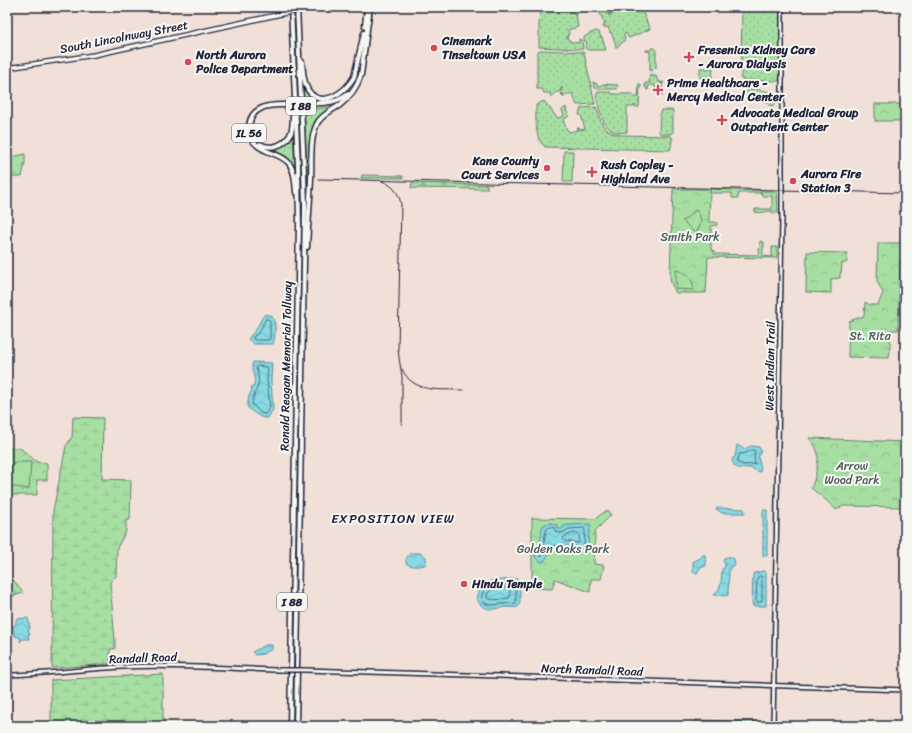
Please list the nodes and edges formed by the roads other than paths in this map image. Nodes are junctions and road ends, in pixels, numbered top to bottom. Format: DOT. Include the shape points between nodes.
graph roads {
  1 [pos="291,7"];
  2 [pos="297,7"];
  3 [pos="315,7"];
  4 [pos="370,7"];
  5 [pos="782,7"];
  6 [pos="366,9"];
  7 [pos="364,33"];
  8 [pos="298,42"];
  9 [pos="7,68"];
  10 [pos="352,92"];
  11 [pos="295,99"];
  12 [pos="306,105"];
  13 [pos="289,106"];
  14 [pos="299,211"];
  15 [pos="304,261"];
  16 [pos="281,670"];
  17 [pos="7,674"];
  18 [pos="774,685"];
  19 [pos="905,690"];
  20 [pos="290,726"];
  21 [pos="296,726"];
  22 [pos="773,726"];
  1 -- 11 [label="highway, Ronald Reagan Memorial Tollway / I 88"];
  2 -- 8 [label="highway, Ronald Reagan Memorial Tollway / I 88"];
  3 -- 9 [label="main road, South Lincolnway Street, bridge" via="94,55"];
  4 -- 10 [label="highway" via="361,75"];
  5 -- 18 [label="main road, West Indian Trail" via="782,215"];
  6 -- 7 [label="highway, IL 56"];
  7 -- 8 [label="highway" via="352,82 340,94 328,98 315,96 307,89"];
  7 -- 12 [label="highway, IL 56" via="360,71 350,92 334,101"];
  8 -- 15 [label="highway, Ronald Reagan Memorial Tollway / I 88" via="304,172"];
  10 -- 12 [label="highway" via="336,103 324,106"];
  10 -- 15 [label="highway" via="341,104 319,120 312,137 310,206"];
  11 -- 13 [label="highway" via="288,139 276,147 262,145 252,133 252,122 256,115 265,109"];
  11 -- 14 [label="highway, Ronald Reagan Memorial Tollway / I 88"];
  12 -- 13 [label="highway, IL 56, bridge"];
  13 -- 14 [label="highway, IL 56" via="268,106 257,110 251,119 249,131 254,142 282,158 292,169"];
  14 -- 20 [label="highway, Ronald Reagan Memorial Tollway / I 88"];
  15 -- 21 [label="highway, Ronald Reagan Memorial Tollway / I 88"];
  16 -- 17 [label="main road, Randall Road" via="169,666"];
  16 -- 18 [label="main road, North Randall Road, bridge"];
  18 -- 19 [label="main road, North Randall Road"];
  18 -- 22 [label="main road, West Indian Trail"];
}
